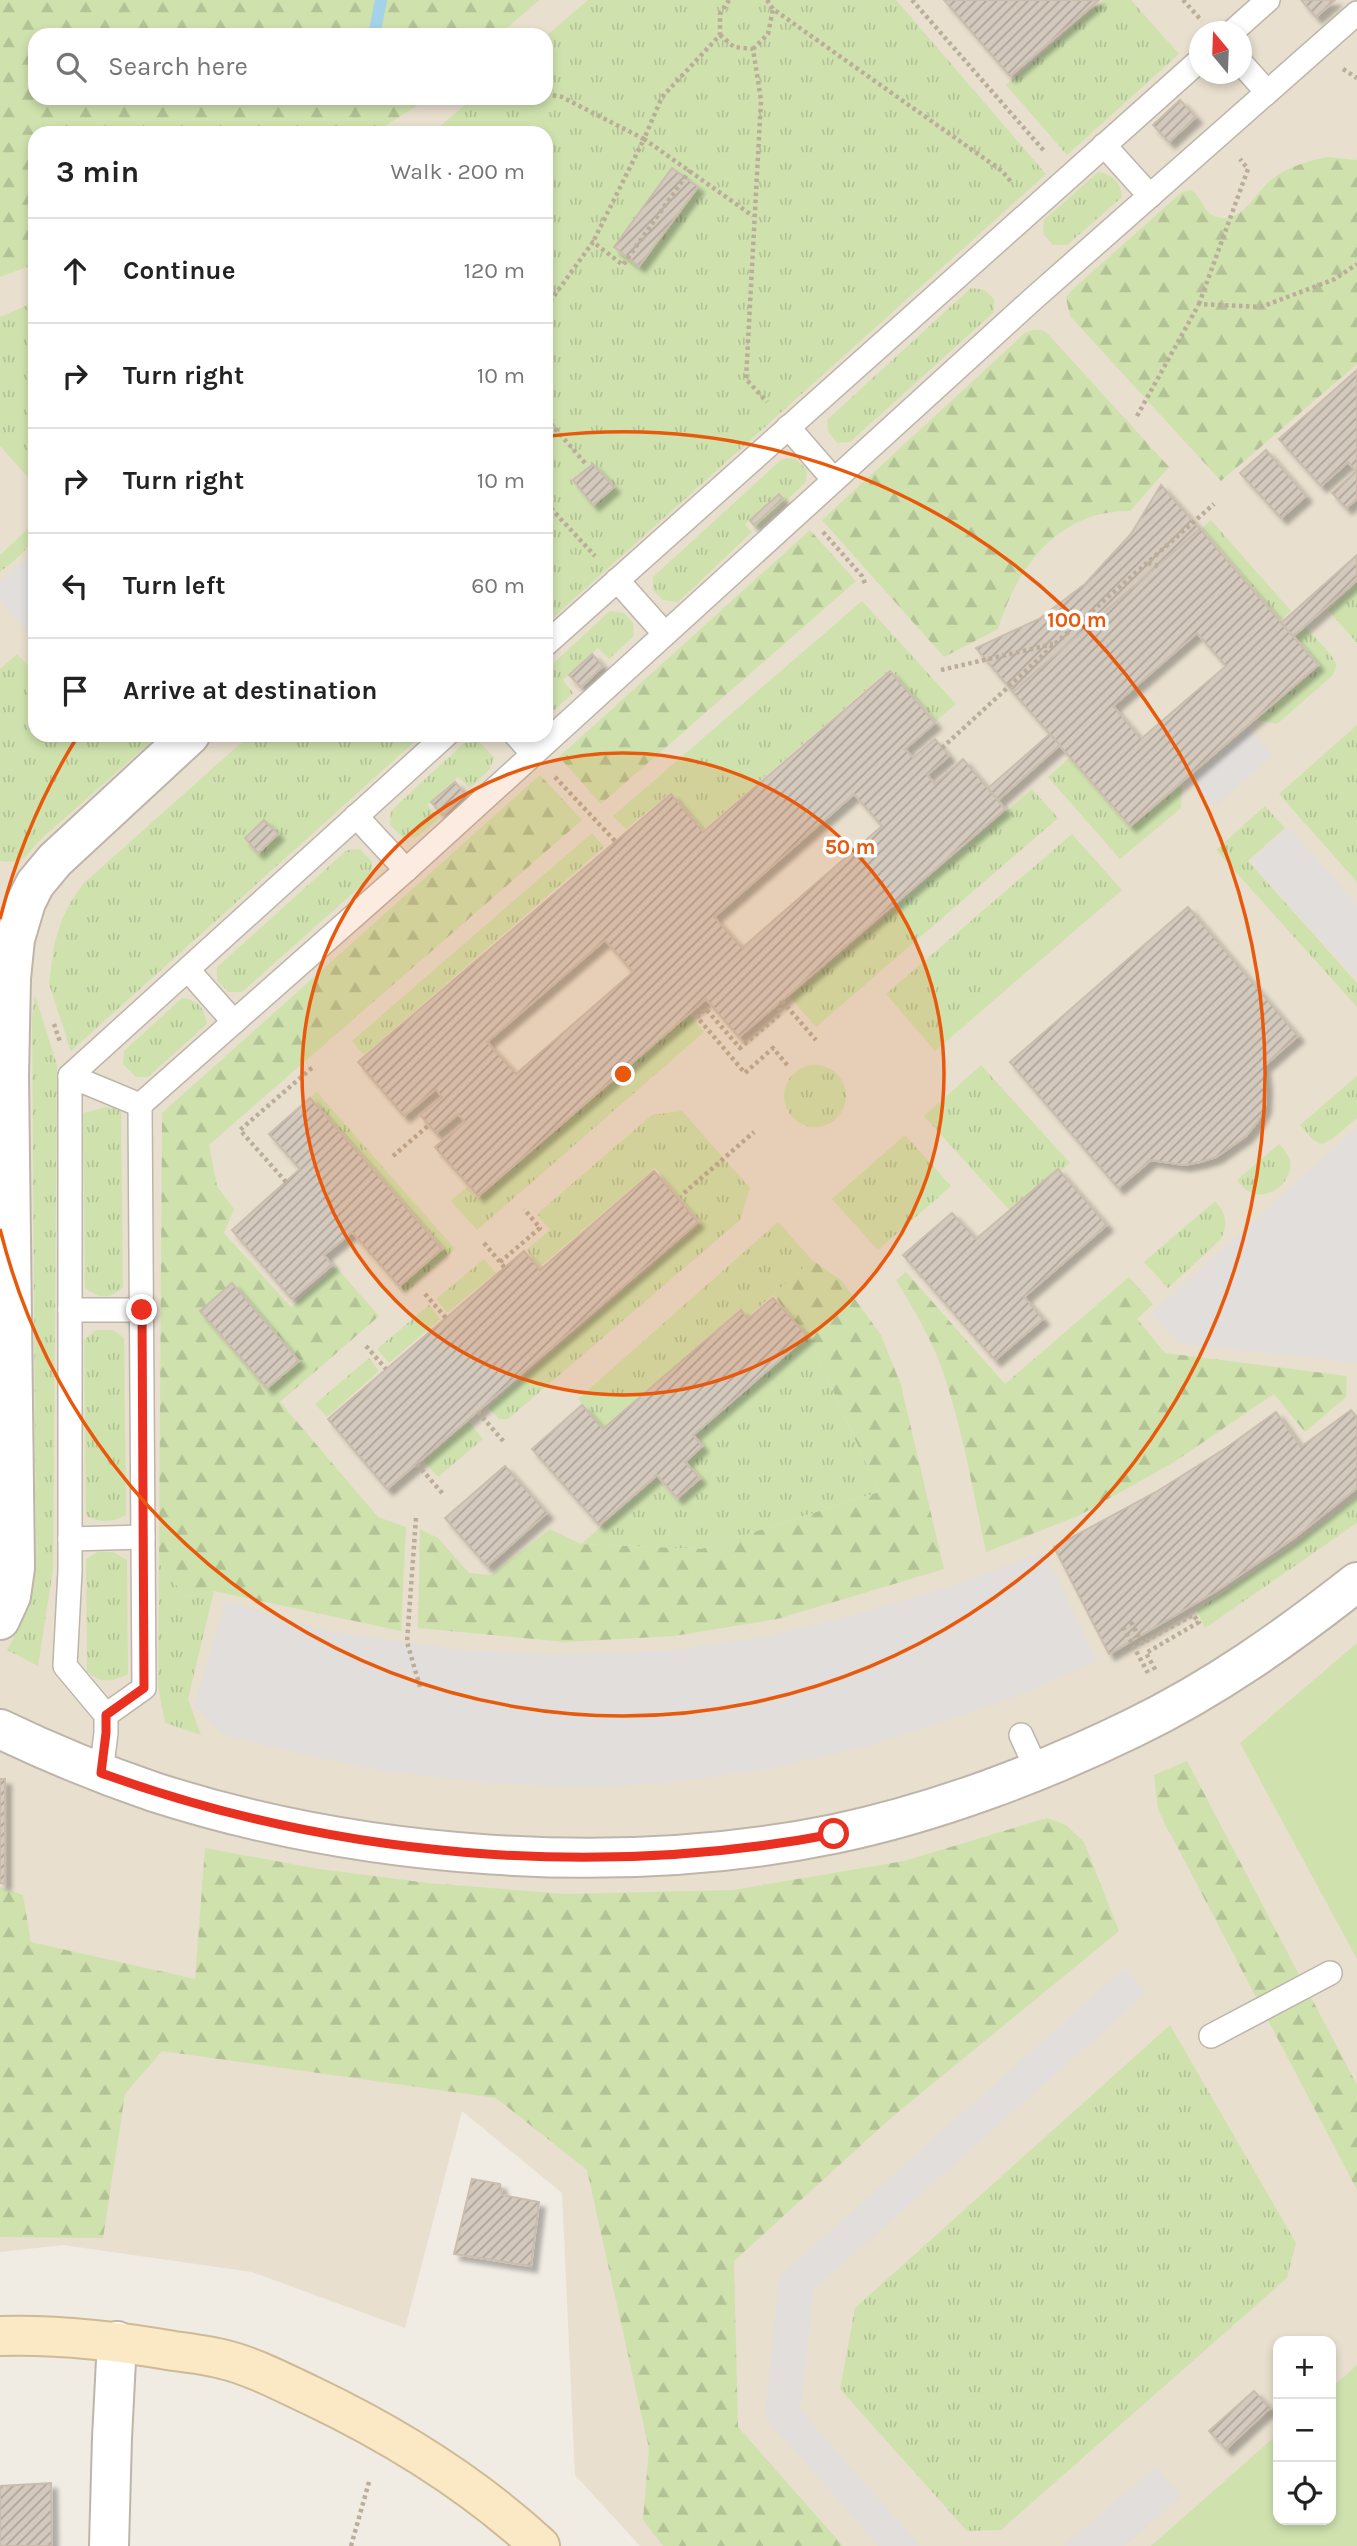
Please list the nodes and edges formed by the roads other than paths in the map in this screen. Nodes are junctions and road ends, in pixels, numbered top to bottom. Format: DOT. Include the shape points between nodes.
graph roads {
  1 [pos="1268,0"];
  2 [pos="1357,13"];
  3 [pos="1244,21"];
  4 [pos="1189,69"];
  5 [pos="1252,76"];
  6 [pos="1267,92"];
  7 [pos="1104,145"];
  8 [pos="1150,196"];
  9 [pos="788,426"];
  10 [pos="834,480"];
  11 [pos="617,580"];
  12 [pos="665,634"];
  13 [pos="553,638"];
  14 [pos="553,736"];
  15 [pos="182,742"];
  16 [pos="438,742"];
  17 [pos="522,742"];
  18 [pos="546,742"];
  19 [pos="533,754"];
  20 [pos="356,816"];
  21 [pos="405,870"];
  22 [pos="187,970"];
  23 [pos="234,1022"];
  24 [pos="70,1076"];
  25 [pos="140,1105"];
  26 [pos="70,1310"];
  27 [pos="142,1310"];
  28 [pos="143,1537"];
  29 [pos="70,1539"];
  30 [pos="1357,1582"];
  31 [pos="0,1620"];
  32 [pos="106,1715"];
  33 [pos="0,1730"];
  34 [pos="1021,1735"];
  35 [pos="1037,1770"];
  36 [pos="101,1773"];
  37 [pos="1330,1973"];
  38 [pos="1211,2036"];
  39 [pos="0,2336"];
  40 [pos="117,2341"];
  41 [pos="109,2546"];
  42 [pos="540,2546"];
  1 -- 3 [label="lane"];
  2 -- 6 [label="lane"];
  4 -- 7 [label="lane"];
  5 -- 6 [label="lane"];
  6 -- 8 [label="lane"];
  7 -- 8 [label="lane"];
  7 -- 9 [label="lane"];
  8 -- 10 [label="lane"];
  9 -- 10 [label="lane"];
  9 -- 11 [label="lane"];
  10 -- 12 [label="lane"];
  11 -- 12 [label="lane"];
  11 -- 13 [label="lane"];
  12 -- 14 [label="lane"];
  15 -- 31 [label="street" via="55,860 35,884 15,939 9,1065 15,1568 11,1596"];
  16 -- 20 [label="lane"];
  17 -- 19 [label="lane"];
  18 -- 19 [label="lane"];
  19 -- 21 [label="lane"];
  20 -- 21 [label="lane"];
  20 -- 22 [label="lane"];
  21 -- 23 [label="lane"];
  22 -- 23 [label="lane"];
  22 -- 24 [label="lane"];
  23 -- 25 [label="lane"];
  24 -- 25 [label="lane"];
  24 -- 26 [label="lane"];
  25 -- 27 [label="lane"];
  26 -- 27 [label="lane"];
  26 -- 29 [label="lane"];
  27 -- 28 [label="lane"];
  28 -- 29 [label="lane"];
  28 -- 32 [label="lane" via="144,1688"];
  29 -- 32 [label="lane" via="65,1666"];
  30 -- 35 [label="street" via="1220,1680 1133,1729"];
  32 -- 36 [label="lane"];
  33 -- 36 [label="street"];
  34 -- 35 [label="lane"];
  35 -- 36 [label="street" via="884,1822 805,1839 680,1854 573,1857 440,1849 299,1829 194,1804"];
  37 -- 38 [label="lane"];
  39 -- 40 [label="main road"];
  40 -- 41 [label="street"];
  40 -- 42 [label="main road" via="223,2359 366,2422 426,2457"];
}
